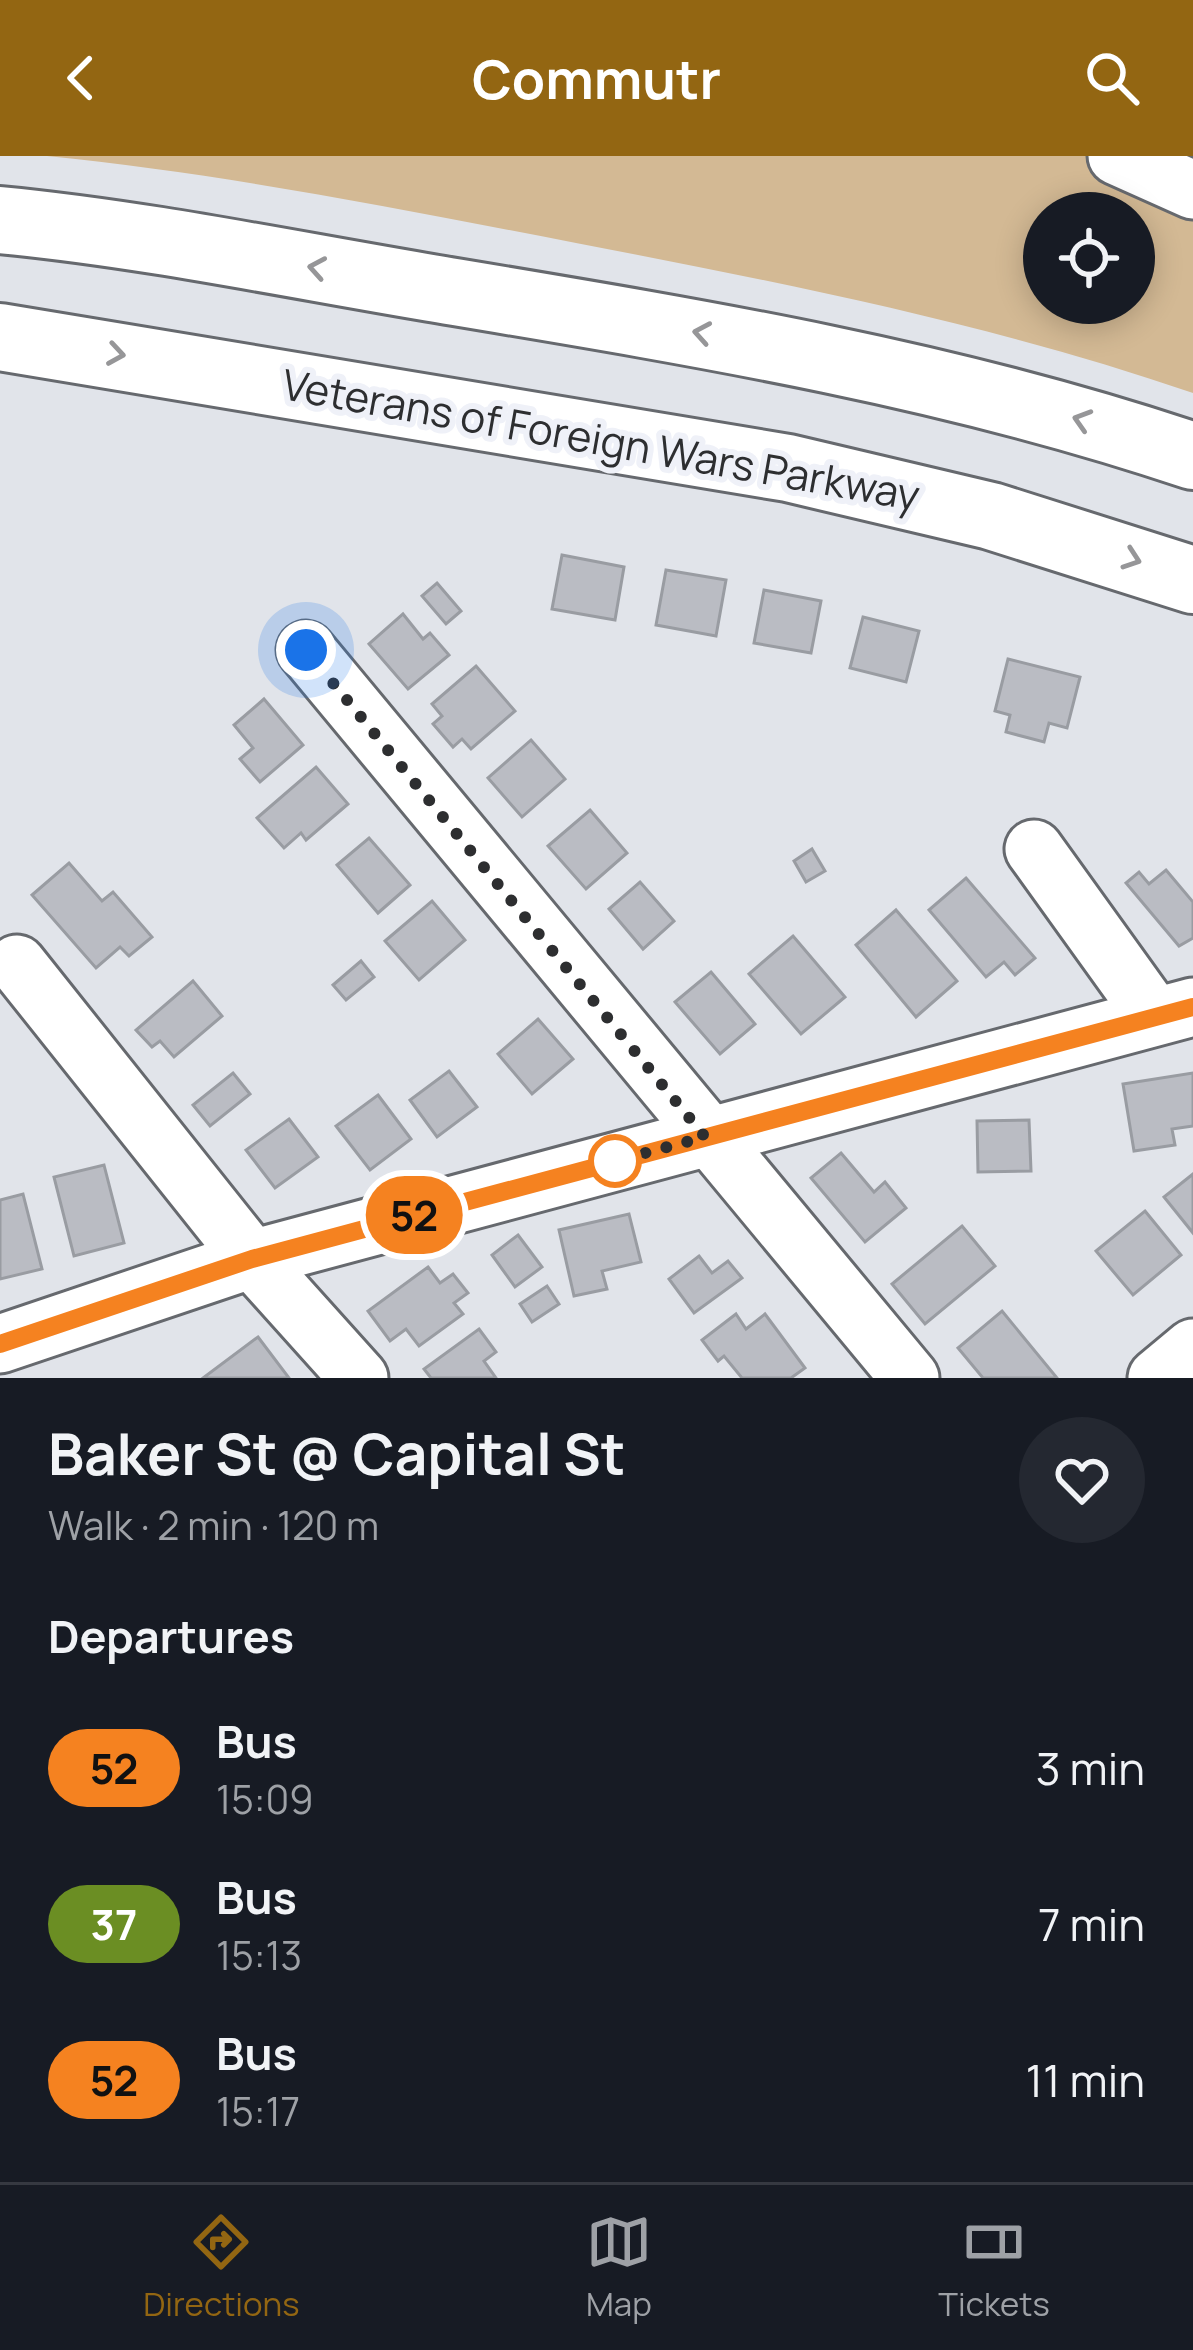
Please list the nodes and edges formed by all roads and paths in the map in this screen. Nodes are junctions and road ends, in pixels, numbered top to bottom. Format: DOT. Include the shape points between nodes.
graph roads {
  1 [pos="1117,156"];
  2 [pos="1193,190"];
  3 [pos="0,220"];
  4 [pos="0,337"];
  5 [pos="1193,456"];
  6 [pos="1193,580"];
  7 [pos="306,650"];
  8 [pos="1034,849"];
  9 [pos="17,964"];
  10 [pos="1174,1011"];
  11 [pos="705,1137"];
  12 [pos="252,1259"];
  13 [pos="0,1344"];
  14 [pos="1193,1348"];
  15 [pos="359,1378"];
  16 [pos="910,1378"];
  17 [pos="1157,1378"];
  1 -- 2 [label="street"];
  5 -- 3 [label="highway, one-way" via="1004,398 773,346"];
  4 -- 6 [label="highway, Veterans of Foreign Wars Parkway, one-way" via="788,468 1013,522"];
  7 -- 11 [label="street"];
  8 -- 10 [label="street"];
  9 -- 12 [label="street"];
  10 -- 11 [label="street"];
  11 -- 12 [label="street"];
  11 -- 16 [label="street"];
  12 -- 13 [label="street"];
  12 -- 15 [label="street"];
  14 -- 17 [label="street"];
}
